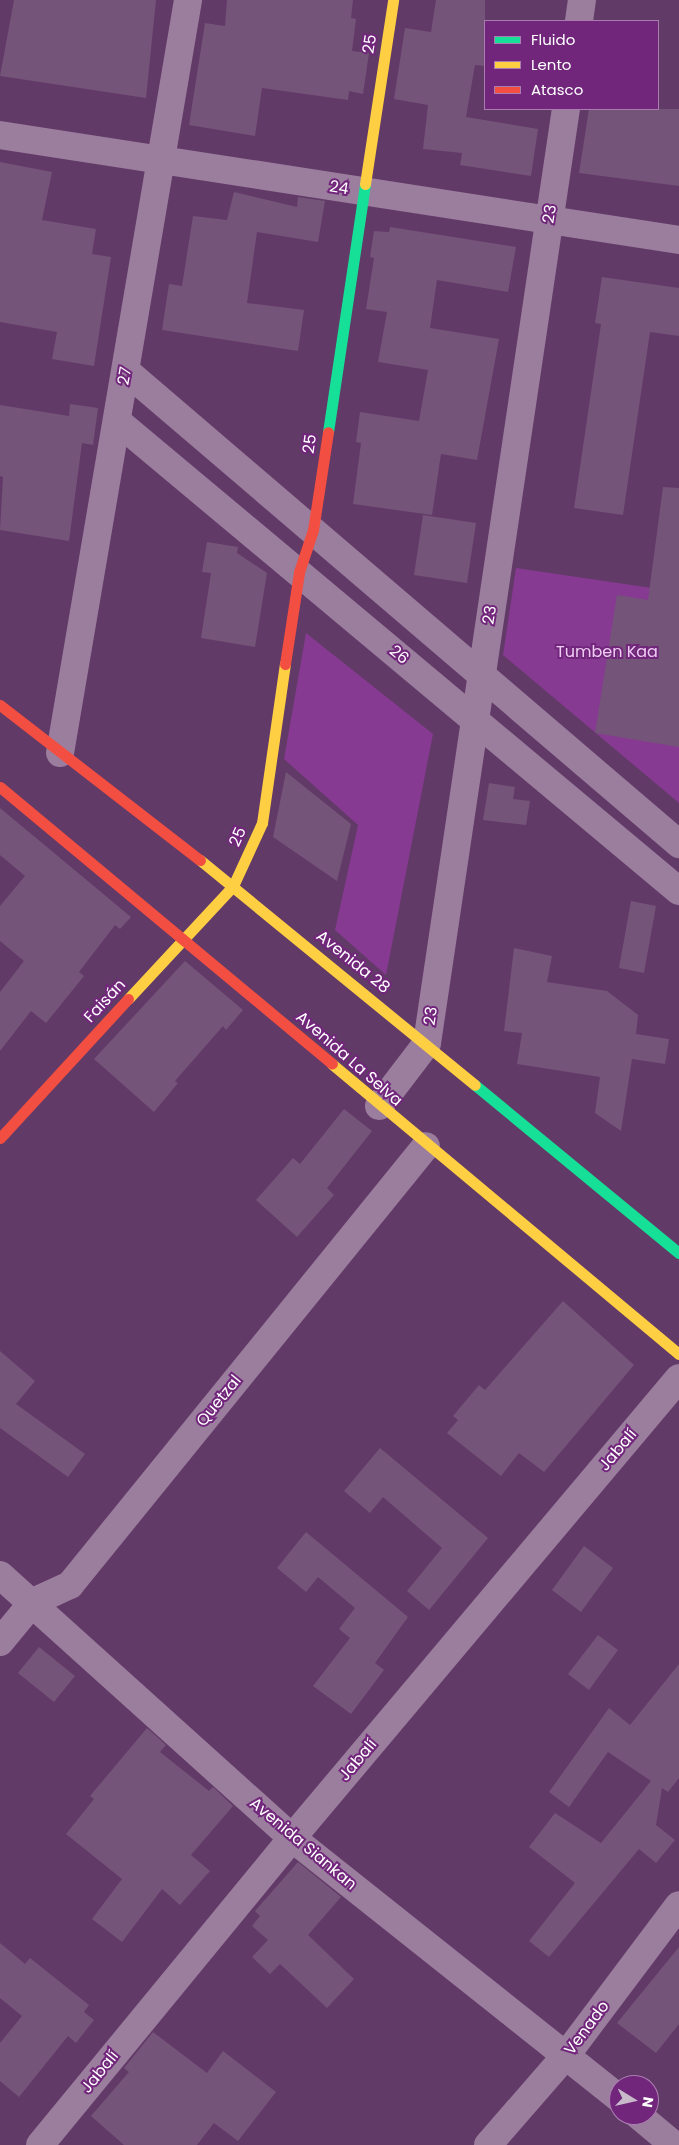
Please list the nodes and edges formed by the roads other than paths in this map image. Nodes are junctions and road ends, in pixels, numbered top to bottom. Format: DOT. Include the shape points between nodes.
graph roads {
  1 [pos="188,0"];
  2 [pos="393,0"];
  3 [pos="582,0"];
  4 [pos="579,20"];
  5 [pos="566,110"];
  6 [pos="0,135"];
  7 [pos="162,160"];
  8 [pos="363,192"];
  9 [pos="549,220"];
  10 [pos="679,240"];
  11 [pos="126,371"];
  12 [pos="117,421"];
  13 [pos="313,530"];
  14 [pos="300,572"];
  15 [pos="481,674"];
  16 [pos="0,705"];
  17 [pos="474,718"];
  18 [pos="60,752"];
  19 [pos="0,787"];
  20 [pos="679,844"];
  21 [pos="234,886"];
  22 [pos="679,891"];
  23 [pos="184,938"];
  24 [pos="426,1043"];
  25 [pos="379,1106"];
  26 [pos="0,1138"];
  27 [pos="426,1146"];
  28 [pos="679,1253"];
  29 [pos="679,1354"];
  30 [pos="679,1378"];
  31 [pos="0,1574"];
  32 [pos="33,1602"];
  33 [pos="0,1642"];
  34 [pos="292,1838"];
  35 [pos="679,1906"];
  36 [pos="567,2054"];
  37 [pos="609,2090"];
  38 [pos="650,2125"];
  39 [pos="40,2145"];
  40 [pos="488,2145"];
  41 [pos="674,2145"];
  1 -- 7 [label="street, 27"];
  2 -- 8 [label="street, 25"];
  3 -- 4 [label="street"];
  5 -- 9 [label="street, 23"];
  6 -- 7 [label="street, 24"];
  7 -- 8 [label="street, 24"];
  7 -- 11 [label="street, 27"];
  8 -- 9 [label="street, 24"];
  8 -- 13 [label="street, 25"];
  9 -- 10 [label="street, 24"];
  9 -- 15 [label="street, 23"];
  11 -- 12 [label="street, 27"];
  11 -- 13 [label="street"];
  12 -- 14 [label="street, 26"];
  12 -- 18 [label="street, 27"];
  13 -- 14 [label="street, 25"];
  13 -- 15 [label="street"];
  14 -- 17 [label="street, 26"];
  14 -- 21 [label="street, 25" via="262,823"];
  15 -- 17 [label="street, 23"];
  15 -- 20 [label="street"];
  16 -- 18 [label="street, Avenida 28"];
  17 -- 22 [label="street, 26"];
  17 -- 24 [label="street, 23"];
  18 -- 21 [label="street, Avenida 28"];
  19 -- 23 [label="street, Avenida La Selva"];
  21 -- 23 [label="street, Faisán"];
  21 -- 24 [label="street, Avenida 28"];
  23 -- 25 [label="street, Avenida La Selva"];
  23 -- 26 [label="street, Faisán"];
  24 -- 25 [label="street, 23"];
  24 -- 28 [label="street, Avenida 28"];
  25 -- 27 [label="street, Avenida La Selva"];
  27 -- 29 [label="street, Avenida La Selva"];
  27 -- 32 [label="street, Quetzal" via="70,1585"];
  30 -- 34 [label="street, Jabalí"];
  31 -- 32 [label="street, Avenida Siankan"];
  32 -- 33 [label="street, Quetzal"];
  32 -- 34 [label="street, Avenida Siankan"];
  34 -- 36 [label="street, Avenida Siankan"];
  34 -- 39 [label="street, Jabalí"];
  35 -- 36 [label="street, Venado"];
  36 -- 37 [label="street, Avenida Siankan"];
  36 -- 40 [label="street, Venado"];
  38 -- 41 [label="street"];
}
